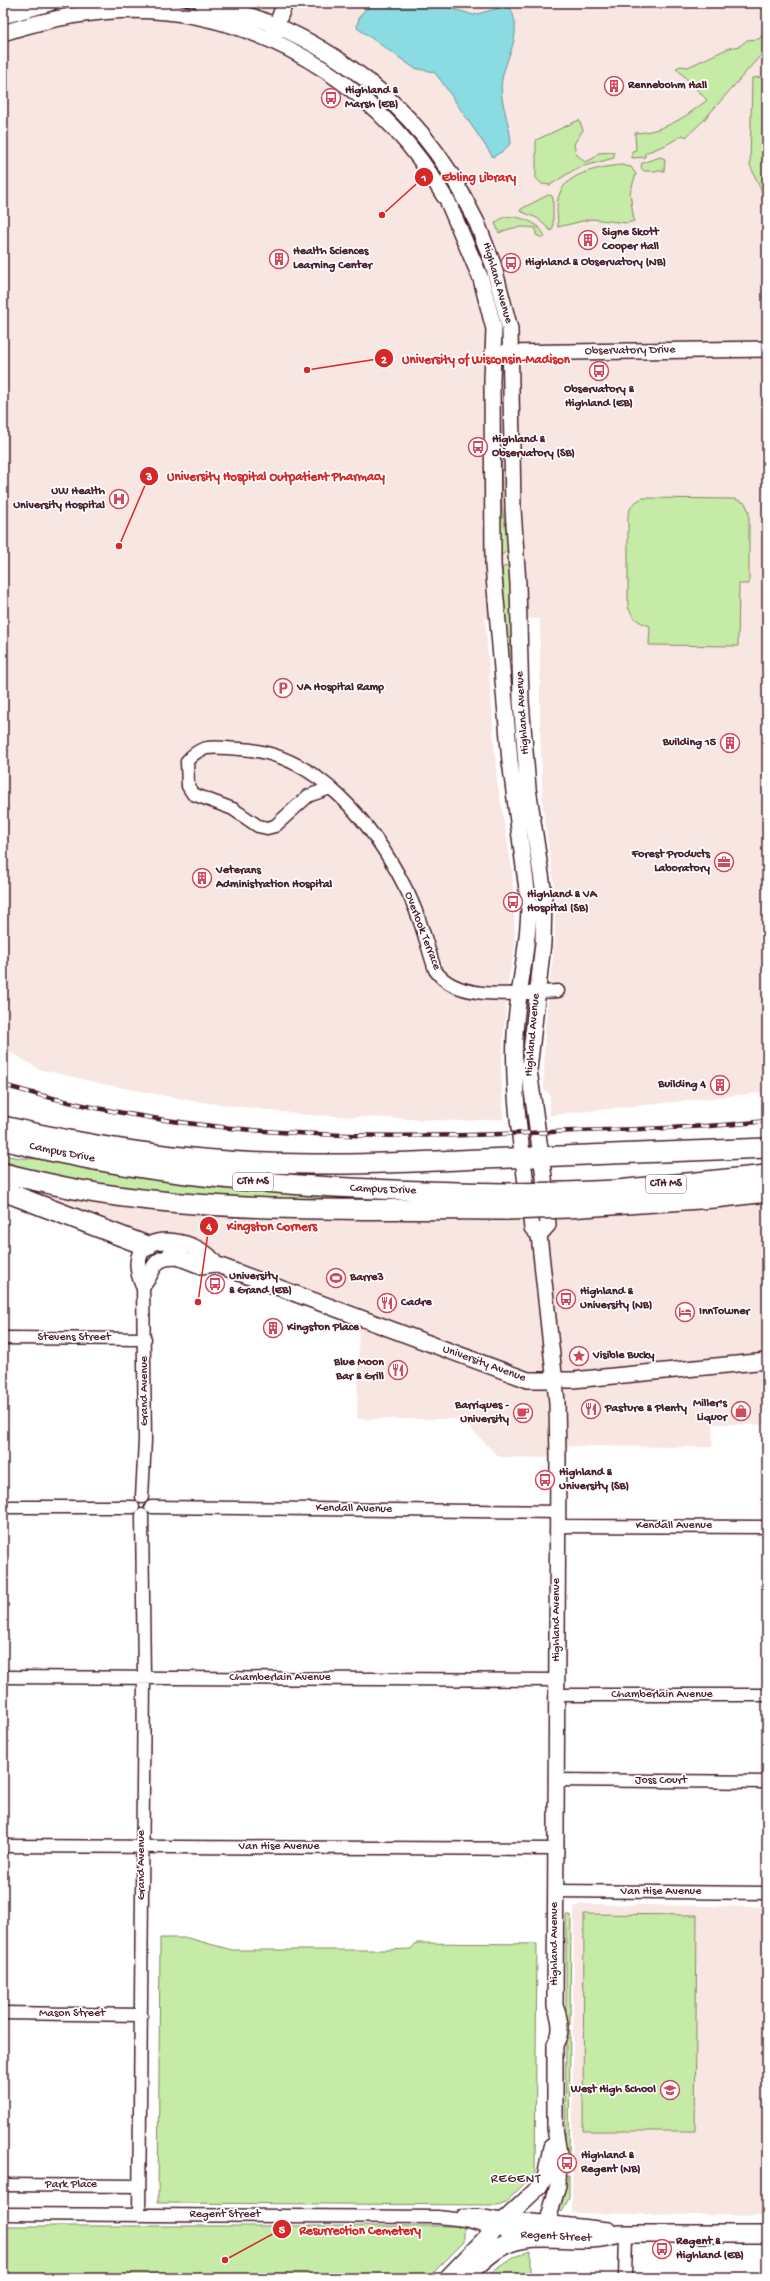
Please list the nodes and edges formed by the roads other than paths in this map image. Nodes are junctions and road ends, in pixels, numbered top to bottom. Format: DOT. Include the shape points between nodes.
graph roads {
  1 [pos="50,3"];
  2 [pos="202,3"];
  3 [pos="285,3"];
  4 [pos="3,16"];
  5 [pos="276,25"];
  6 [pos="3,33"];
  7 [pos="271,40"];
  8 [pos="767,349"];
  9 [pos="493,353"];
  10 [pos="511,353"];
  11 [pos="330,788"];
  12 [pos="558,991"];
  13 [pos="519,992"];
  14 [pos="537,992"];
  15 [pos="3,1126"];
  16 [pos="3,1140"];
  17 [pos="767,1148"];
  18 [pos="533,1157"];
  19 [pos="3,1173"];
  20 [pos="767,1175"];
  21 [pos="3,1191"];
  22 [pos="767,1192"];
  23 [pos="567,1200"];
  24 [pos="506,1202"];
  25 [pos="147,1246"];
  26 [pos="178,1257"];
  27 [pos="215,1264"];
  28 [pos="143,1284"];
  29 [pos="3,1338"];
  30 [pos="145,1339"];
  31 [pos="767,1361"];
  32 [pos="554,1381"];
  33 [pos="142,1497"];
  34 [pos="3,1507"];
  35 [pos="133,1507"];
  36 [pos="151,1507"];
  37 [pos="142,1516"];
  38 [pos="557,1519"];
  39 [pos="767,1527"];
  40 [pos="3,1677"];
  41 [pos="144,1678"];
  42 [pos="557,1688"];
  43 [pos="767,1695"];
  44 [pos="555,1780"];
  45 [pos="767,1782"];
  46 [pos="3,1846"];
  47 [pos="142,1846"];
  48 [pos="555,1849"];
  49 [pos="555,1891"];
  50 [pos="767,1893"];
  51 [pos="3,2014"];
  52 [pos="141,2015"];
  53 [pos="555,2128"];
  54 [pos="3,2185"];
  55 [pos="139,2186"];
  56 [pos="3,2214"];
  57 [pos="139,2215"];
  58 [pos="547,2224"];
  59 [pos="499,2225"];
  60 [pos="622,2234"];
  61 [pos="766,2234"];
  62 [pos="531,2238"];
  63 [pos="448,2278"];
  64 [pos="464,2278"];
  65 [pos="626,2278"];
  1 -- 4 [label="street"];
  2 -- 5 [label="street, Highland Avenue"];
  3 -- 5 [label="street"];
  5 -- 7 [label="street"];
  5 -- 10 [label="street, Highland Avenue" via="350,67 397,106 427,139 460,189 477,223 493,264 510,329"];
  6 -- 7 [label="street, Highland Avenue" via="75,15 144,11 199,18"];
  7 -- 9 [label="street, Highland Avenue" via="329,74 377,111 412,150 446,199 461,229 483,285 494,329"];
  8 -- 10 [label="street, Observatory Drive"];
  9 -- 10 [label="street, Observatory Drive"];
  9 -- 13 [label="street, Highland Avenue" via="493,565 510,761 530,905"];
  10 -- 14 [label="street, Highland Avenue" via="513,510 521,701 528,788 544,894 544,932"];
  11 -- 11 [label="street, Overlook Terrace" via="307,770 272,754 250,749 202,748 187,761 188,786 193,794 233,809 258,826 267,828 275,826 308,796"];
  11 -- 13 [label="street, Overlook Terrace" via="360,819 405,887 435,970 440,976 453,986 469,992"];
  12 -- 14 [label="street, Overlook Terrace"];
  13 -- 14 [label="street, Overlook Terrace"];
  13 -- 18 [label="street, Highland Avenue" via="514,1033 514,1073"];
  14 -- 18 [label="street, Highland Avenue" via="529,1070"];
  15 -- 18 [label="main road" via="116,1149 233,1161 312,1164"];
  16 -- 24 [label="main road, Campus Drive / CTH MS" via="149,1169 237,1180"];
  17 -- 18 [label="main road"];
  18 -- 32 [label="street, Highland Avenue" via="548,1225 539,1235"];
  19 -- 24 [label="main road, Campus Drive / CTH MS" via="103,1194 189,1204 245,1207"];
  20 -- 23 [label="main road, Campus Drive / CTH MS" via="617,1190"];
  21 -- 25 [label="main road"];
  22 -- 23 [label="main road, Campus Drive / CTH MS" via="714,1198"];
  23 -- 24 [label="main road, Campus Drive / CTH MS, bridge"];
  25 -- 26 [label="street"];
  25 -- 27 [label="street" via="173,1241 206,1254"];
  25 -- 28 [label="street" via="139,1256 139,1272"];
  26 -- 27 [label="street" via="201,1266"];
  26 -- 28 [label="street" via="158,1262"];
  27 -- 32 [label="street, University Avenue" via="528,1380"];
  28 -- 30 [label="street, Grand Avenue"];
  29 -- 30 [label="street, Stevens Street"];
  30 -- 33 [label="street, Grand Avenue"];
  31 -- 32 [label="street, University Avenue"];
  32 -- 38 [label="street, Highland Avenue" via="558,1446"];
  33 -- 35 [label="street" via="137,1499"];
  33 -- 36 [label="street" via="148,1499"];
  34 -- 35 [label="street"];
  35 -- 37 [label="street" via="135,1512"];
  36 -- 37 [label="street" via="147,1514"];
  36 -- 38 [label="street, Kendall Avenue"];
  37 -- 41 [label="street, Grand Avenue"];
  38 -- 39 [label="street, Kendall Avenue"];
  38 -- 42 [label="street, Highland Avenue"];
  40 -- 41 [label="street, Chamberlain Avenue"];
  41 -- 42 [label="street, Chamberlain Avenue"];
  41 -- 47 [label="street, Grand Avenue"];
  42 -- 43 [label="street, Chamberlain Avenue"];
  42 -- 44 [label="street, Highland Avenue"];
  44 -- 45 [label="street, Joss Court"];
  44 -- 48 [label="street, Highland Avenue"];
  46 -- 47 [label="street, Van Hise Avenue"];
  47 -- 48 [label="street, Van Hise Avenue"];
  47 -- 52 [label="street, Grand Avenue"];
  48 -- 49 [label="street, Highland Avenue"];
  49 -- 50 [label="street, Van Hise Avenue"];
  49 -- 53 [label="street, Highland Avenue" via="555,2006 550,2027 551,2038 555,2044"];
  51 -- 52 [label="street, Mason Street"];
  52 -- 55 [label="street, Grand Avenue"];
  53 -- 58 [label="street, Highland Avenue" via="559,2154 558,2185"];
  53 -- 59 [label="street, Highland Avenue" via="545,2178 539,2187"];
  54 -- 55 [label="street, Park Place"];
  55 -- 57 [label="street, Grand Avenue"];
  56 -- 57 [label="street, Regent Street"];
  57 -- 59 [label="street, Regent Street" via="481,2216"];
  58 -- 59 [label="main road, Regent Street"];
  58 -- 60 [label="main road, Regent Street" via="603,2228"];
  58 -- 62 [label="street"];
  59 -- 62 [label="street, Regent Street"];
  59 -- 63 [label="main road"];
  60 -- 61 [label="main road, Regent Street"];
  60 -- 62 [label="main road, Regent Street" via="603,2239"];
  60 -- 65 [label="street"];
  62 -- 64 [label="main road" via="512,2243 494,2252"];
}
